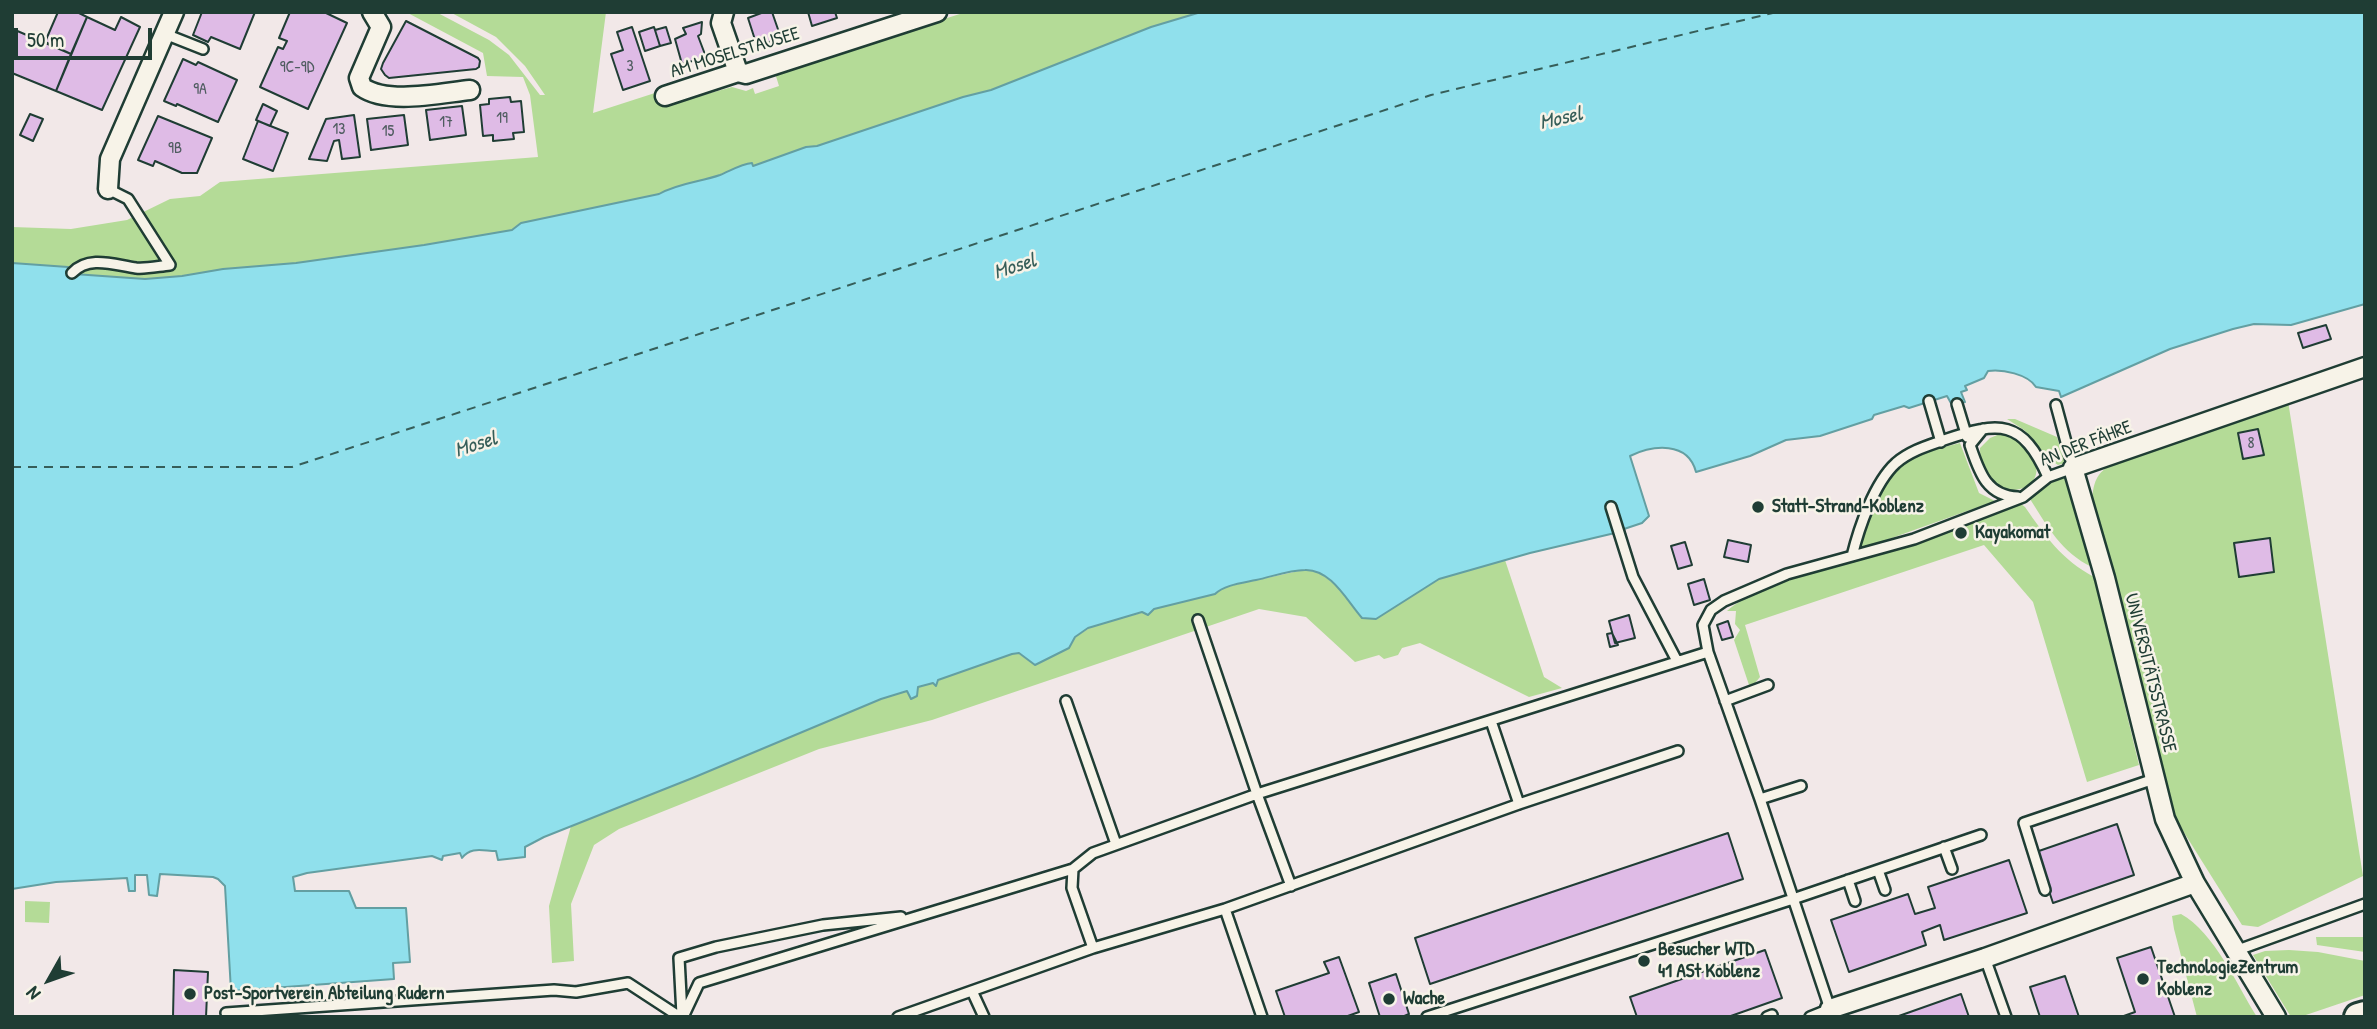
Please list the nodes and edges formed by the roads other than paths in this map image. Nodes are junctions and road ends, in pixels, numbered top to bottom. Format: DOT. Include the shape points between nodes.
graph roads {
  1 [pos="174,12"];
  2 [pos="372,12"];
  3 [pos="724,12"];
  4 [pos="937,12"];
  5 [pos="165,34"];
  6 [pos="203,49"];
  7 [pos="738,72"];
  8 [pos="470,90"];
  9 [pos="665,96"];
  10 [pos="108,189"];
  11 [pos="72,272"];
  12 [pos="2365,368"];
  13 [pos="1929,401"];
  14 [pos="1957,404"];
  15 [pos="2056,405"];
  16 [pos="1984,429"];
  17 [pos="1965,433"];
  18 [pos="1941,442"];
  19 [pos="1970,445"];
  20 [pos="2073,468"];
  21 [pos="2049,477"];
  22 [pos="2023,497"];
  23 [pos="1611,507"];
  24 [pos="1852,556"];
  25 [pos="1198,620"];
  26 [pos="1707,652"];
  27 [pos="1677,661"];
  28 [pos="1768,685"];
  29 [pos="1066,701"];
  30 [pos="1725,701"];
  31 [pos="1491,721"];
  32 [pos="1678,751"];
  33 [pos="2154,779"];
  34 [pos="1801,786"];
  35 [pos="1257,794"];
  36 [pos="1760,799"];
  37 [pos="1519,804"];
  38 [pos="1981,835"];
  39 [pos="1116,844"];
  40 [pos="1944,847"];
  41 [pos="1073,869"];
  42 [pos="1952,869"];
  43 [pos="1878,870"];
  44 [pos="1848,880"];
  45 [pos="2195,883"];
  46 [pos="1291,886"];
  47 [pos="1885,890"];
  48 [pos="2045,890"];
  49 [pos="1793,899"];
  50 [pos="1855,901"];
  51 [pos="2365,904"];
  52 [pos="1225,909"];
  53 [pos="920,916"];
  54 [pos="1093,948"];
  55 [pos="2235,951"];
  56 [pos="1985,958"];
  57 [pos="972,991"];
  58 [pos="1830,1009"];
  59 [pos="226,1013"];
  60 [pos="2365,1015"];
  61 [pos="682,1017"];
  62 [pos="898,1017"];
  63 [pos="984,1017"];
  64 [pos="1262,1017"];
  65 [pos="1427,1017"];
  66 [pos="1766,1017"];
  67 [pos="1772,1017"];
  68 [pos="1810,1017"];
  69 [pos="2006,1017"];
  70 [pos="2276,1017"];
  71 [pos="2358,1017"];
  1 -- 5 [label="street"];
  2 -- 8 [label="street" via="381,27 359,78 362,87 377,94 408,96"];
  3 -- 7 [label="street" via="721,23"];
  4 -- 7 [label="street, AM MOSELSTAUSEE" via="746,74"];
  5 -- 6 [label="lane"];
  5 -- 10 [label="street" via="110,159"];
  7 -- 9 [label="street, AM MOSELSTAUSEE"];
  10 -- 11 [label="lane" via="128,199 170,265 139,268 89,261"];
  12 -- 20 [label="street, AN DER FÄHRE"];
  13 -- 18 [label="lane"];
  14 -- 17 [label="lane"];
  15 -- 20 [label="lane"];
  16 -- 17 [label="lane"];
  16 -- 19 [label="lane"];
  16 -- 21 [label="lane" via="2007,429 2020,435"];
  17 -- 18 [label="lane"];
  17 -- 19 [label="lane"];
  18 -- 24 [label="lane" via="1913,451 1886,475"];
  19 -- 22 [label="lane" via="1987,484 2004,497"];
  20 -- 21 [label="lane, AN DER FÄHRE"];
  20 -- 33 [label="street, UNIVERSITÄTSSTRASSE"];
  21 -- 22 [label="lane, AN DER FÄHRE"];
  22 -- 24 [label="lane, AN DER FÄHRE" via="1914,539"];
  23 -- 27 [label="lane" via="1633,577"];
  24 -- 26 [label="lane, AN DER FÄHRE" via="1787,574 1724,601 1711,610 1703,625"];
  25 -- 35 [label="lane"];
  26 -- 27 [label="lane"];
  26 -- 30 [label="lane, AN DER FÄHRE"];
  27 -- 31 [label="lane"];
  28 -- 30 [label="lane"];
  29 -- 39 [label="lane"];
  30 -- 36 [label="lane, AN DER FÄHRE"];
  31 -- 35 [label="lane"];
  31 -- 37 [label="lane"];
  32 -- 37 [label="lane"];
  33 -- 45 [label="street, UNIVERSITÄTSSTRASSE" via="2165,819"];
  33 -- 48 [label="lane" via="2024,823"];
  34 -- 36 [label="lane"];
  35 -- 39 [label="lane"];
  35 -- 46 [label="lane"];
  36 -- 49 [label="lane, AN DER FÄHRE"];
  37 -- 46 [label="lane"];
  38 -- 40 [label="lane"];
  39 -- 41 [label="lane" via="1093,853"];
  40 -- 42 [label="lane"];
  40 -- 43 [label="lane"];
  41 -- 53 [label="lane"];
  41 -- 54 [label="lane" via="1072,888"];
  43 -- 44 [label="lane"];
  43 -- 47 [label="lane"];
  44 -- 49 [label="lane"];
  44 -- 50 [label="lane"];
  45 -- 55 [label="street, UNIVERSITÄTSSTRASSE"];
  45 -- 56 [label="street"];
  46 -- 52 [label="lane"];
  49 -- 58 [label="lane, AN DER FÄHRE"];
  49 -- 65 [label="lane"];
  51 -- 55 [label="lane"];
  52 -- 54 [label="lane"];
  52 -- 64 [label="lane"];
  53 -- 61 [label="lane" via="699,983"];
  53 -- 61 [label="lane" via="823,925 679,958"];
  54 -- 57 [label="lane"];
  55 -- 70 [label="street, UNIVERSITÄTSSTRASSE"];
  56 -- 58 [label="street"];
  56 -- 69 [label="lane"];
  57 -- 62 [label="lane"];
  57 -- 63 [label="lane"];
  58 -- 68 [label="lane"];
  59 -- 61 [label="lane" via="565,989 576,992 628,984"];
  60 -- 71 [label="main road"];
  66 -- 67 [label="lane"];
}
